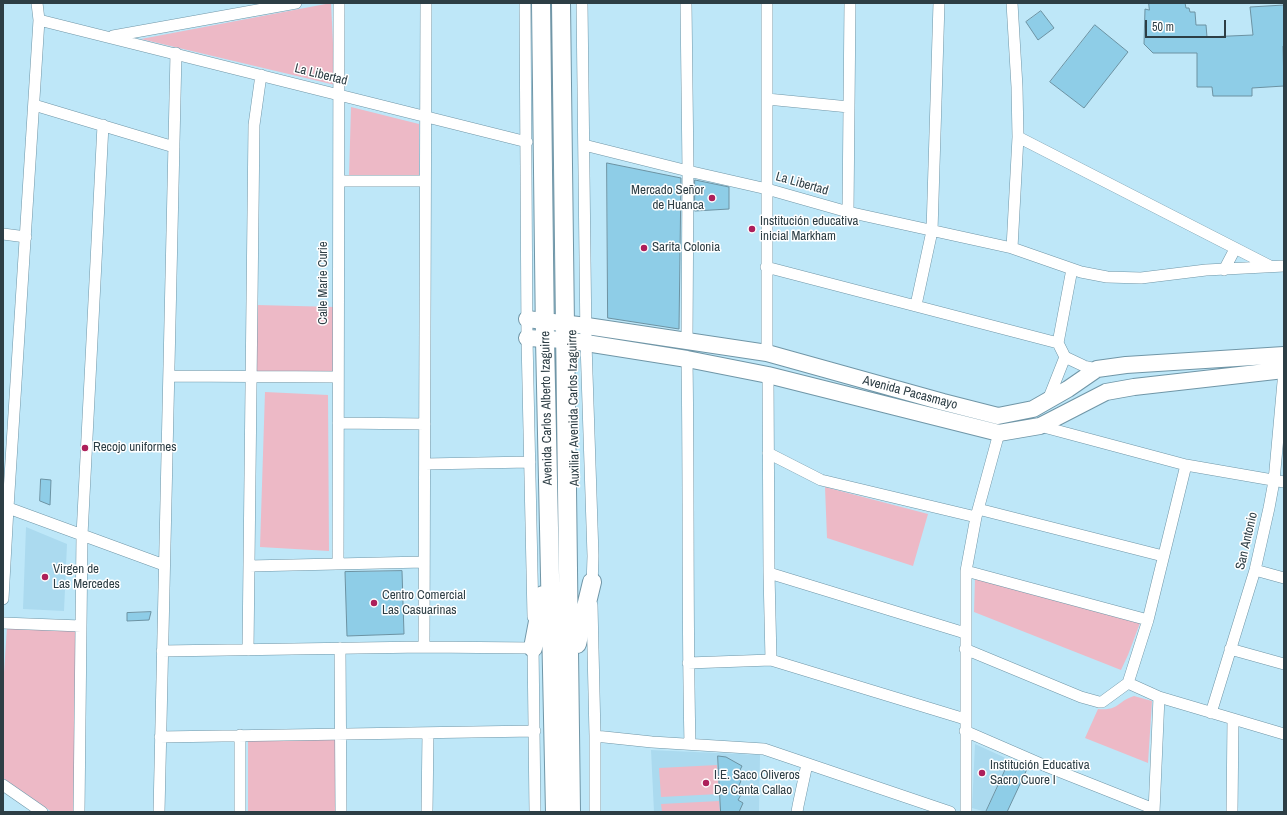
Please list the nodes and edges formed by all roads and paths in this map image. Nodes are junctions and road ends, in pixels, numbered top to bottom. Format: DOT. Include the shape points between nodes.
graph roads {
  1 [pos="37,3"];
  2 [pos="296,3"];
  3 [pos="339,3"];
  4 [pos="426,3"];
  5 [pos="562,3"];
  6 [pos="582,3"];
  7 [pos="686,3"];
  8 [pos="767,3"];
  9 [pos="850,3"];
  10 [pos="939,3"];
  11 [pos="1012,3"];
  12 [pos="537,5"];
  13 [pos="39,20"];
  14 [pos="108,36"];
  15 [pos="176,53"];
  16 [pos="261,75"];
  17 [pos="339,94"];
  18 [pos="767,99"];
  19 [pos="34,105"];
  20 [pos="849,107"];
  21 [pos="426,116"];
  22 [pos="104,125"];
  23 [pos="1018,136"];
  24 [pos="527,142"];
  25 [pos="584,145"];
  26 [pos="174,147"];
  27 [pos="688,171"];
  28 [pos="339,181"];
  29 [pos="425,182"];
  30 [pos="767,189"];
  31 [pos="848,212"];
  32 [pos="932,231"];
  33 [pos="3,234"];
  34 [pos="26,237"];
  35 [pos="1012,248"];
  36 [pos="1235,249"];
  37 [pos="766,266"];
  38 [pos="1284,266"];
  39 [pos="1270,267"];
  40 [pos="1072,269"];
  41 [pos="1224,270"];
  42 [pos="916,305"];
  43 [pos="527,319"];
  44 [pos="545,321"];
  45 [pos="587,326"];
  46 [pos="565,332"];
  47 [pos="527,338"];
  48 [pos="545,339"];
  49 [pos="687,340"];
  50 [pos="586,343"];
  51 [pos="1058,343"];
  52 [pos="767,353"];
  53 [pos="1284,354"];
  54 [pos="1065,357"];
  55 [pos="688,359"];
  56 [pos="1203,360"];
  57 [pos="1097,369"];
  58 [pos="1284,370"];
  59 [pos="768,375"];
  60 [pos="169,376"];
  61 [pos="252,377"];
  62 [pos="338,377"];
  63 [pos="1204,379"];
  64 [pos="1048,400"];
  65 [pos="941,410"];
  66 [pos="338,423"];
  67 [pos="425,424"];
  68 [pos="1040,426"];
  69 [pos="999,432"];
  70 [pos="768,453"];
  71 [pos="530,462"];
  72 [pos="424,464"];
  73 [pos="1186,465"];
  74 [pos="1279,482"];
  75 [pos="5,507"];
  76 [pos="977,513"];
  77 [pos="82,535"];
  78 [pos="1163,556"];
  79 [pos="550,559"];
  80 [pos="424,562"];
  81 [pos="338,564"];
  82 [pos="164,565"];
  83 [pos="249,566"];
  84 [pos="1255,570"];
  85 [pos="966,571"];
  86 [pos="769,573"];
  87 [pos="1284,578"];
  88 [pos="592,582"];
  89 [pos="3,599"];
  90 [pos="1148,620"];
  91 [pos="3,623"];
  92 [pos="81,626"];
  93 [pos="965,633"];
  94 [pos="424,647"];
  95 [pos="340,648"];
  96 [pos="533,648"];
  97 [pos="1230,648"];
  98 [pos="965,649"];
  99 [pos="248,650"];
  100 [pos="162,651"];
  101 [pos="771,660"];
  102 [pos="688,664"];
  103 [pos="1284,664"];
  104 [pos="570,670"];
  105 [pos="1128,683"];
  106 [pos="1159,697"];
  107 [pos="1211,713"];
  108 [pos="965,719"];
  109 [pos="1233,719"];
  110 [pos="535,731"];
  111 [pos="965,731"];
  112 [pos="428,733"];
  113 [pos="340,734"];
  114 [pos="1284,734"];
  115 [pos="240,735"];
  116 [pos="595,736"];
  117 [pos="160,737"];
  118 [pos="690,744"];
  119 [pos="807,764"];
  120 [pos="3,785"];
  121 [pos="563,808"];
  122 [pos="1154,811"];
  123 [pos="42,812"];
  124 [pos="79,812"];
  125 [pos="159,812"];
  126 [pos="240,812"];
  127 [pos="341,812"];
  128 [pos="427,812"];
  129 [pos="535,812"];
  130 [pos="595,812"];
  131 [pos="798,812"];
  132 [pos="950,812"];
  133 [pos="966,812"];
  134 [pos="1232,812"];
  1 -- 13 [label="street"];
  2 -- 14 [label="street"];
  3 -- 17 [label="street, Calle Marie Curie"];
  4 -- 21 [label="street"];
  5 -- 46 [label="main road, Avenida Carlos Alberto Izaguirre"];
  6 -- 25 [label="street, Auxiliar Avenida Carlos Izaguirre"];
  7 -- 27 [label="street"];
  8 -- 18 [label="street"];
  9 -- 20 [label="street"];
  10 -- 32 [label="street"];
  11 -- 23 [label="street"];
  12 -- 24 [label="street"];
  12 -- 44 [label="main road, Avenida Carlos Alberto Izaguirre"];
  13 -- 14 [label="street, La Libertad"];
  13 -- 19 [label="street"];
  14 -- 15 [label="street, La Libertad"];
  15 -- 16 [label="street, La Libertad"];
  15 -- 26 [label="street"];
  16 -- 17 [label="street, La Libertad"];
  16 -- 61 [label="street" via="254,125"];
  17 -- 21 [label="street, La Libertad"];
  17 -- 28 [label="street, Calle Marie Curie"];
  18 -- 20 [label="street"];
  18 -- 30 [label="street"];
  19 -- 22 [label="street"];
  19 -- 34 [label="street"];
  20 -- 31 [label="street"];
  21 -- 24 [label="street, La Libertad"];
  21 -- 29 [label="street"];
  22 -- 26 [label="street"];
  22 -- 77 [label="street"];
  23 -- 35 [label="street"];
  23 -- 36 [label="street"];
  24 -- 43 [label="street"];
  25 -- 27 [label="street, La Libertad"];
  25 -- 45 [label="street, Auxiliar Avenida Carlos Izaguirre"];
  26 -- 60 [label="street"];
  27 -- 30 [label="street, La Libertad"];
  27 -- 49 [label="street"];
  28 -- 29 [label="street"];
  28 -- 62 [label="street, Calle Marie Curie"];
  29 -- 67 [label="street"];
  30 -- 31 [label="street, La Libertad"];
  30 -- 37 [label="street"];
  31 -- 32 [label="street, La Libertad"];
  32 -- 35 [label="street, La Libertad"];
  32 -- 42 [label="street"];
  33 -- 34 [label="street"];
  34 -- 75 [label="street"];
  35 -- 40 [label="street, La Libertad"];
  36 -- 39 [label="street"];
  36 -- 41 [label="street"];
  37 -- 42 [label="street"];
  37 -- 52 [label="street"];
  38 -- 39 [label="street, La Libertad"];
  39 -- 41 [label="street, La Libertad"];
  40 -- 41 [label="street, La Libertad" via="1107,276 1141,278"];
  40 -- 51 [label="street"];
  42 -- 51 [label="street"];
  43 -- 44 [label="main road, Avenida Pacasmayo"];
  43 -- 47 [label="street"];
  44 -- 46 [label="main road, Avenida Pacasmayo"];
  44 -- 48 [label="main road, Avenida Carlos Alberto Izaguirre"];
  45 -- 46 [label="main road, Avenida Pacasmayo"];
  45 -- 49 [label="main road, Avenida Pacasmayo"];
  45 -- 50 [label="street, Auxiliar Avenida Carlos Izaguirre"];
  46 -- 48 [label="main road, Avenida Pacasmayo"];
  46 -- 50 [label="main road, Avenida Pacasmayo"];
  46 -- 104 [label="main road, Avenida Carlos Alberto Izaguirre"];
  47 -- 48 [label="main road, Avenida Pacasmayo"];
  47 -- 71 [label="street"];
  48 -- 79 [label="main road, Avenida Carlos Alberto Izaguirre"];
  49 -- 52 [label="main road, Avenida Pacasmayo"];
  50 -- 55 [label="main road, Avenida Pacasmayo"];
  50 -- 88 [label="street, Auxiliar Avenida Carlos Izaguirre"];
  51 -- 54 [label="street"];
  52 -- 65 [label="main road, Avenida Pacasmayo"];
  53 -- 56 [label="main road, Avenida Pacasmayo"];
  54 -- 57 [label="street"];
  54 -- 64 [label="street"];
  55 -- 59 [label="main road, Avenida Pacasmayo"];
  55 -- 102 [label="street"];
  56 -- 57 [label="main road, Avenida Pacasmayo"];
  56 -- 63 [label="main road"];
  57 -- 64 [label="main road, Avenida Pacasmayo" via="1068,390"];
  58 -- 63 [label="main road, Avenida Pacasmayo"];
  58 -- 74 [label="street, San Antonio"];
  59 -- 65 [label="main road, Avenida Pacasmayo"];
  59 -- 70 [label="street"];
  60 -- 61 [label="street"];
  60 -- 82 [label="street"];
  61 -- 62 [label="street"];
  61 -- 83 [label="street"];
  62 -- 66 [label="street, Calle Marie Curie"];
  63 -- 68 [label="main road, Avenida Pacasmayo" via="1106,392"];
  64 -- 65 [label="main road, Avenida Pacasmayo" via="1033,408 998,416"];
  65 -- 69 [label="main road, Avenida Pacasmayo"];
  66 -- 67 [label="street"];
  66 -- 81 [label="street, Calle Marie Curie"];
  67 -- 72 [label="street"];
  68 -- 69 [label="main road, Avenida Pacasmayo"];
  68 -- 73 [label="street"];
  69 -- 76 [label="street"];
  70 -- 76 [label="street" via="821,480"];
  70 -- 86 [label="street"];
  71 -- 72 [label="street"];
  71 -- 96 [label="street"];
  72 -- 80 [label="street"];
  73 -- 74 [label="street"];
  73 -- 78 [label="street"];
  74 -- 84 [label="street, San Antonio"];
  75 -- 77 [label="street"];
  75 -- 89 [label="street"];
  76 -- 78 [label="street"];
  76 -- 85 [label="street"];
  77 -- 82 [label="street"];
  77 -- 92 [label="street"];
  78 -- 90 [label="street"];
  79 -- 96 [label="main road"];
  79 -- 121 [label="main road, Avenida Carlos Alberto Izaguirre"];
  80 -- 81 [label="street"];
  80 -- 94 [label="street"];
  81 -- 83 [label="street"];
  82 -- 100 [label="street"];
  83 -- 99 [label="street"];
  84 -- 87 [label="street"];
  84 -- 97 [label="street, San Antonio"];
  85 -- 90 [label="street"];
  85 -- 93 [label="street"];
  86 -- 93 [label="street"];
  86 -- 101 [label="street"];
  88 -- 104 [label="main road"];
  88 -- 116 [label="street, Auxiliar Avenida Carlos Izaguirre"];
  90 -- 105 [label="street"];
  91 -- 92 [label="street"];
  92 -- 124 [label="street"];
  93 -- 98 [label="street"];
  94 -- 95 [label="street"];
  94 -- 96 [label="street"];
  95 -- 99 [label="street"];
  95 -- 113 [label="street"];
  96 -- 110 [label="street"];
  97 -- 103 [label="street"];
  97 -- 107 [label="street, San Antonio"];
  98 -- 105 [label="street" via="1099,702 1105,701"];
  98 -- 108 [label="street"];
  99 -- 100 [label="street"];
  100 -- 117 [label="street"];
  101 -- 102 [label="street"];
  101 -- 108 [label="street"];
  102 -- 118 [label="street"];
  104 -- 121 [label="main road, Avenida Carlos Alberto Izaguirre"];
  105 -- 106 [label="street"];
  106 -- 107 [label="street"];
  106 -- 122 [label="street"];
  107 -- 109 [label="street"];
  108 -- 111 [label="street"];
  109 -- 114 [label="street"];
  109 -- 134 [label="street"];
  110 -- 112 [label="street"];
  110 -- 129 [label="street"];
  111 -- 122 [label="street"];
  111 -- 133 [label="street"];
  112 -- 113 [label="street"];
  112 -- 128 [label="street"];
  113 -- 115 [label="street"];
  113 -- 127 [label="street"];
  115 -- 117 [label="street"];
  115 -- 126 [label="street"];
  116 -- 118 [label="street"];
  116 -- 130 [label="street, Auxiliar Avenida Carlos Izaguirre"];
  117 -- 125 [label="street"];
  118 -- 119 [label="street" via="764,749"];
  119 -- 131 [label="street"];
  119 -- 132 [label="street"];
  120 -- 123 [label="street"];
}
